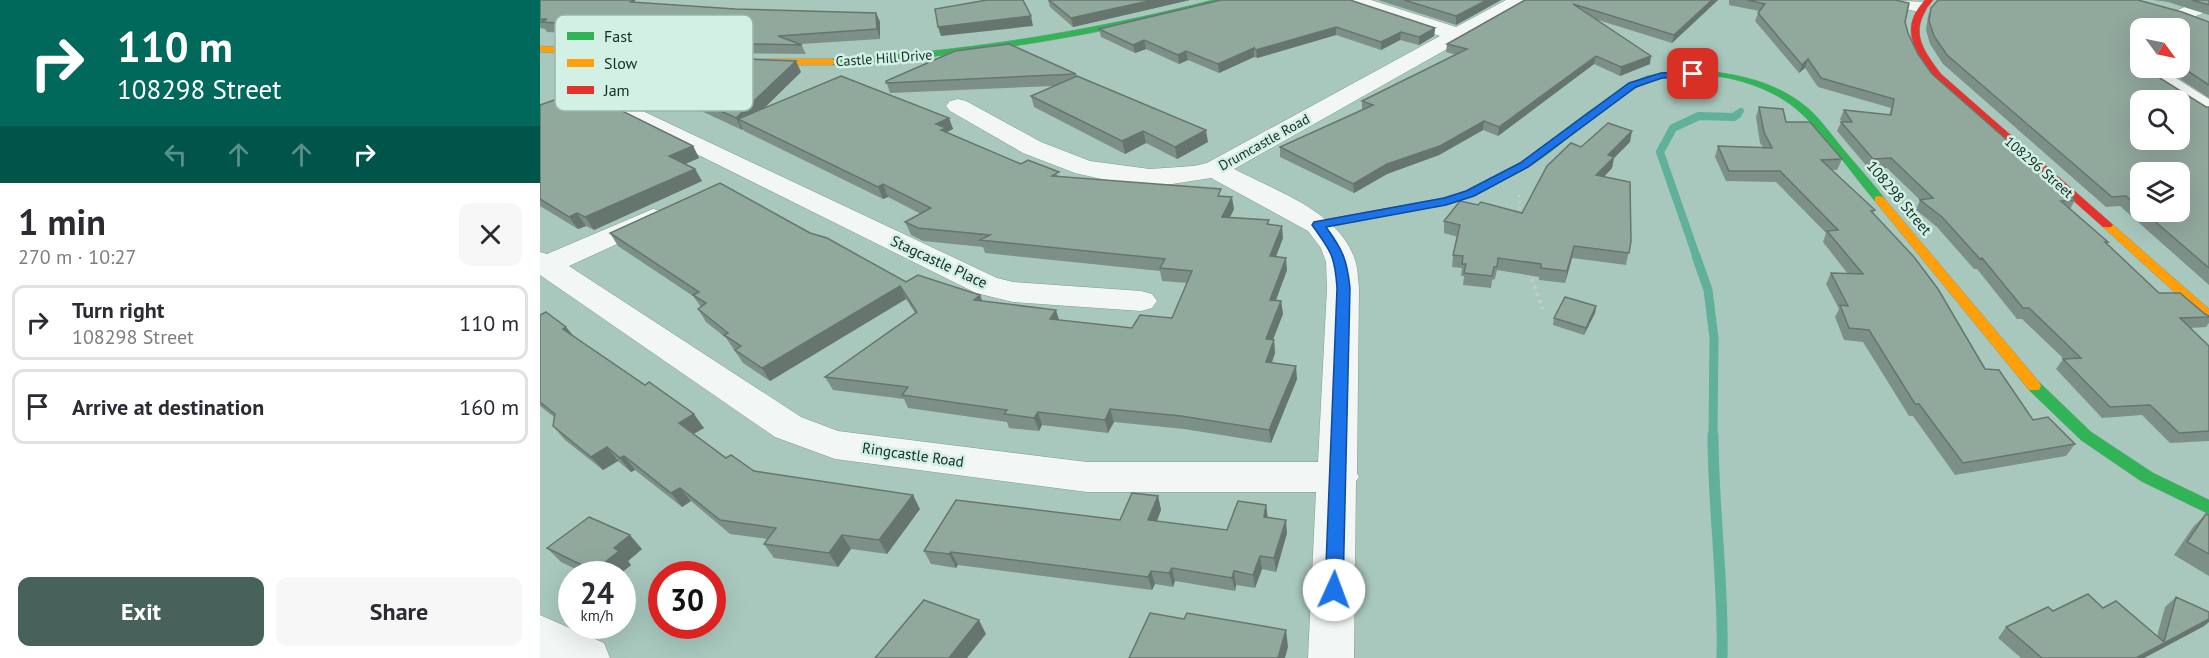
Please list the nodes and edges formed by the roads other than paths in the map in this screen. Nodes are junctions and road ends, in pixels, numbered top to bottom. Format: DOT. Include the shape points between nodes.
graph roads {
  1 [pos="1222,0"];
  2 [pos="1352,0"];
  3 [pos="1520,0"];
  4 [pos="1892,0"];
  5 [pos="2209,2"];
  6 [pos="1924,3"];
  7 [pos="2209,24"];
  8 [pos="1456,34"];
  9 [pos="540,49"];
  10 [pos="555,50"];
  11 [pos="753,60"];
  12 [pos="2162,78"];
  13 [pos="958,105"];
  14 [pos="2209,108"];
  15 [pos="630,112"];
  16 [pos="1215,169"];
  17 [pos="750,172"];
  18 [pos="718,187"];
  19 [pos="675,206"];
  20 [pos="1318,225"];
  21 [pos="543,263"];
  22 [pos="1141,301"];
  23 [pos="2209,316"];
  24 [pos="1339,477"];
  25 [pos="2209,507"];
  26 [pos="540,636"];
  27 [pos="587,658"];
  28 [pos="1331,658"];
  1 -- 11 [label="street, Castle Hill Drive" via="1156,19 1004,48 903,59 809,63"];
  2 -- 8 [label="street"];
  3 -- 8 [label="street, Drumcastle Road"];
  4 -- 6 [label="street"];
  5 -- 7 [label="street" via="2201,8 2175,11"];
  6 -- 23 [label="street, 108296 Street" via="1914,19 1913,33 1923,58 1938,76"];
  8 -- 16 [label="street, Drumcastle Road"];
  9 -- 10 [label="street, Castle Hill Drive"];
  12 -- 14 [label="street"];
  13 -- 16 [label="street, Drumcastle Road" via="1041,152 1101,171 1170,177"];
  15 -- 17 [label="street, Stagcastle Place"];
  16 -- 20 [label="street"];
  17 -- 18 [label="street"];
  17 -- 22 [label="street, Stagcastle Place" via="987,285 1013,292"];
  19 -- 21 [label="street"];
  20 -- 24 [label="street" via="1341,262"];
  20 -- 25 [label="street, 108298 Street" via="1470,193 1524,165 1645,79 1661,75 1737,78 1793,100 1809,115 2033,385 2086,436 2147,477"];
  21 -- 24 [label="street, Ringcastle Road" via="788,427 835,445 1087,477"];
  24 -- 28 [label="street"];
  26 -- 27 [label="street"];
}
